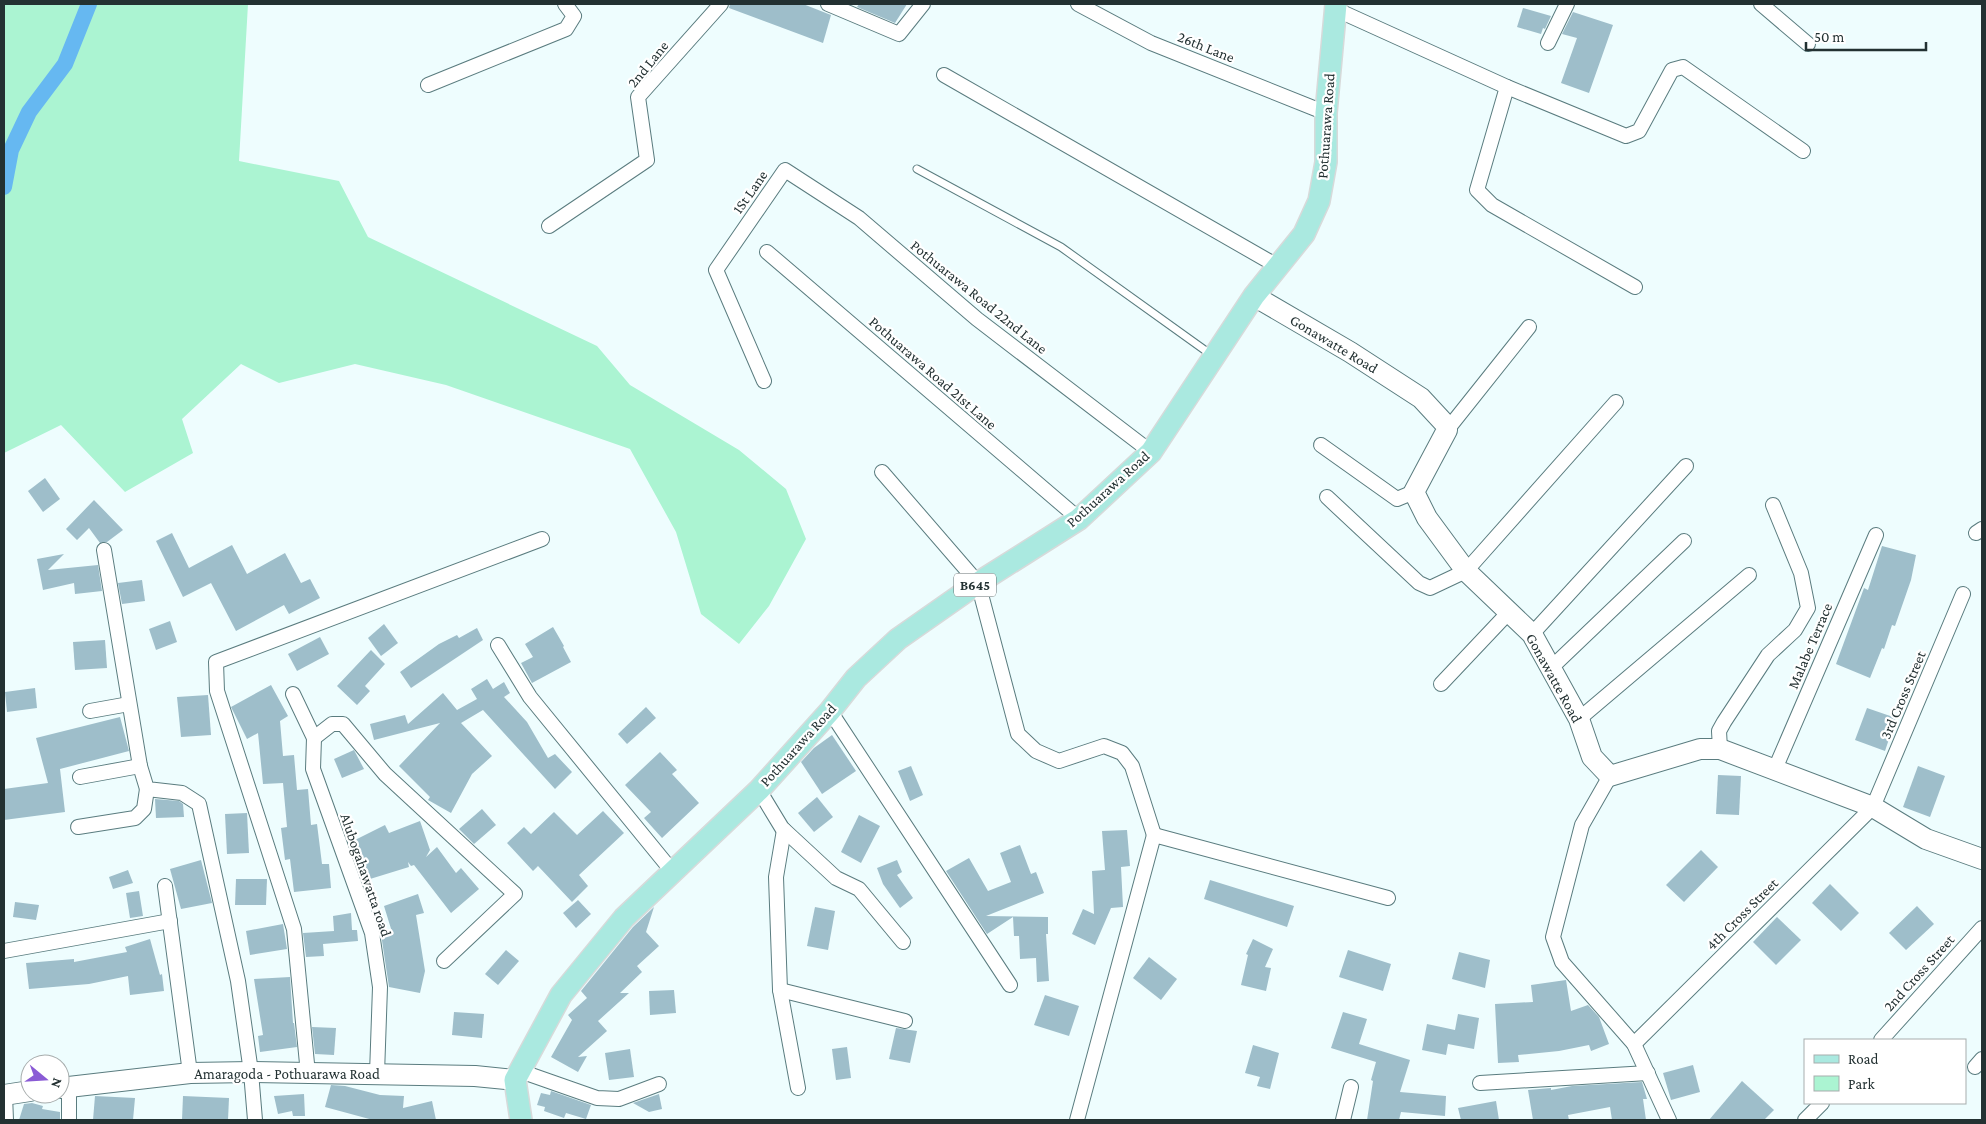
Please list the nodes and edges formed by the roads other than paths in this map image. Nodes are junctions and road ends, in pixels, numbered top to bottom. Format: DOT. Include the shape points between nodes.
graph roads {
  1 [pos="565,4"];
  2 [pos="721,4"];
  3 [pos="828,4"];
  4 [pos="923,4"];
  5 [pos="1078,4"];
  6 [pos="1567,4"];
  7 [pos="1761,4"];
  8 [pos="1336,7"];
  9 [pos="1548,43"];
  10 [pos="1808,44"];
  11 [pos="944,75"];
  12 [pos="428,85"];
  13 [pos="1507,87"];
  14 [pos="1326,113"];
  15 [pos="1803,151"];
  16 [pos="917,169"];
  17 [pos="785,170"];
  18 [pos="549,226"];
  19 [pos="767,252"];
  20 [pos="1278,267"];
  21 [pos="1635,287"];
  22 [pos="1254,296"];
  23 [pos="1529,327"];
  24 [pos="1213,356"];
  25 [pos="764,380"];
  26 [pos="1616,402"];
  27 [pos="1447,430"];
  28 [pos="1321,445"];
  29 [pos="1151,452"];
  30 [pos="1686,466"];
  31 [pos="882,472"];
  32 [pos="1414,492"];
  33 [pos="1327,498"];
  34 [pos="1773,505"];
  35 [pos="1079,518"];
  36 [pos="1876,535"];
  37 [pos="542,539"];
  38 [pos="1684,541"];
  39 [pos="104,550"];
  40 [pos="1466,571"];
  41 [pos="1749,575"];
  42 [pos="978,583"];
  43 [pos="1963,594"];
  44 [pos="1509,612"];
  45 [pos="1532,634"];
  46 [pos="498,645"];
  47 [pos="1551,668"];
  48 [pos="1441,684"];
  49 [pos="293,694"];
  50 [pos="130,704"];
  51 [pos="90,711"];
  52 [pos="830,711"];
  53 [pos="1578,720"];
  54 [pos="314,738"];
  55 [pos="1720,749"];
  56 [pos="140,766"];
  57 [pos="1774,769"];
  58 [pos="1610,776"];
  59 [pos="80,777"];
  60 [pos="147,789"];
  61 [pos="759,790"];
  62 [pos="1873,807"];
  63 [pos="78,827"];
  64 [pos="784,830"];
  65 [pos="1154,835"];
  66 [pos="1982,859"];
  67 [pos="672,871"];
  68 [pos="165,886"];
  69 [pos="1388,898"];
  70 [pos="170,921"];
  71 [pos="1982,928"];
  72 [pos="903,942"];
  73 [pos="4,951"];
  74 [pos="444,961"];
  75 [pos="1010,985"];
  76 [pos="780,990"];
  77 [pos="905,1021"];
  78 [pos="1882,1039"];
  79 [pos="1634,1044"];
  80 [pos="251,1072"];
  81 [pos="190,1073"];
  82 [pos="1648,1073"];
  83 [pos="308,1074"];
  84 [pos="376,1074"];
  85 [pos="517,1076"];
  86 [pos="1480,1083"];
  87 [pos="659,1084"];
  88 [pos="70,1086"];
  89 [pos="1352,1087"];
  90 [pos="798,1088"];
  91 [pos="20,1093"];
  92 [pos="4,1095"];
  93 [pos="67,1104"];
  94 [pos="1821,1104"];
  95 [pos="6,1120"];
  96 [pos="69,1120"];
  97 [pos="255,1120"];
  98 [pos="521,1120"];
  99 [pos="1077,1120"];
  100 [pos="1343,1120"];
  101 [pos="1669,1120"];
  102 [pos="1805,1120"];
  1 -- 12 [label="street" via="574,16 566,29"];
  2 -- 18 [label="street, 2nd Lane" via="638,97 647,160"];
  3 -- 4 [label="street" via="899,34"];
  5 -- 14 [label="street, 26th Lane" via="1151,43"];
  6 -- 9 [label="street"];
  7 -- 10 [label="street"];
  8 -- 13 [label="street"];
  8 -- 14 [label="main road, Pothuarawa Road / B645"];
  11 -- 20 [label="street"];
  13 -- 15 [label="street" via="1626,136 1639,131 1672,70 1683,67"];
  13 -- 21 [label="street" via="1477,190 1492,205"];
  14 -- 20 [label="main road, Pothuarawa Road / B645" via="1326,162 1319,201 1304,234"];
  16 -- 24 [label="lane" via="1060,247"];
  17 -- 25 [label="street, 1St Lane" via="716,270"];
  17 -- 29 [label="street, Pothuarawa Road 22nd Lane" via="859,218 977,320"];
  19 -- 35 [label="street, Pothuarawa Road 21st Lane"];
  20 -- 22 [label="main road, Pothuarawa Road / B645"];
  22 -- 24 [label="main road, Pothuarawa Road / B645"];
  22 -- 27 [label="street, Gonawatte Road" via="1421,398"];
  23 -- 27 [label="street"];
  24 -- 29 [label="main road, Pothuarawa Road / B645"];
  26 -- 40 [label="street"];
  27 -- 32 [label="street"];
  28 -- 32 [label="street" via="1397,499"];
  29 -- 35 [label="main road, Pothuarawa Road / B645"];
  30 -- 45 [label="street"];
  31 -- 42 [label="street"];
  32 -- 40 [label="street, Gonawatte Road" via="1427,518"];
  33 -- 40 [label="street" via="1419,583 1430,588"];
  34 -- 55 [label="street" via="1801,573 1808,608 1795,630 1768,655 1718,731"];
  35 -- 42 [label="main road, Pothuarawa Road / B645"];
  36 -- 57 [label="street, Malabe Terrace"];
  37 -- 83 [label="street" via="216,662 217,691 294,929"];
  38 -- 47 [label="street"];
  39 -- 50 [label="street"];
  40 -- 44 [label="street, Gonawatte Road"];
  41 -- 53 [label="street"];
  42 -- 52 [label="main road, Pothuarawa Road / B645" via="898,640 856,678"];
  42 -- 65 [label="street" via="1018,734 1036,751 1059,761 1104,746 1122,753 1132,766"];
  43 -- 62 [label="street, 3rd Cross Street"];
  44 -- 45 [label="street, Gonawatte Road"];
  44 -- 48 [label="street"];
  45 -- 47 [label="street, Gonawatte Road"];
  46 -- 67 [label="street" via="530,697"];
  47 -- 53 [label="street, Gonawatte Road"];
  49 -- 54 [label="street, Alubogahawatta road"];
  50 -- 51 [label="street"];
  50 -- 56 [label="street"];
  52 -- 61 [label="main road, Pothuarawa Road / B645"];
  52 -- 75 [label="street"];
  53 -- 58 [label="street, Gonawatte Road" via="1592,757"];
  54 -- 74 [label="street" via="332,724 343,724 385,774 515,894"];
  54 -- 84 [label="street, Alubogahawatta road" via="313,769 372,933 380,987"];
  55 -- 57 [label="street"];
  55 -- 58 [label="street" via="1700,749"];
  56 -- 59 [label="street"];
  56 -- 60 [label="street"];
  57 -- 62 [label="street"];
  58 -- 79 [label="street" via="1582,825 1553,937 1562,962"];
  60 -- 63 [label="street" via="144,809 135,818"];
  60 -- 80 [label="street" via="182,793 198,804 238,981"];
  61 -- 64 [label="street"];
  61 -- 67 [label="main road, Pothuarawa Road / B645"];
  62 -- 66 [label="street" via="1926,839"];
  62 -- 79 [label="street, 4th Cross Street"];
  64 -- 72 [label="street" via="836,878 860,889"];
  64 -- 76 [label="street" via="776,877"];
  65 -- 69 [label="street"];
  65 -- 99 [label="street"];
  67 -- 85 [label="main road, Pothuarawa Road / B645" via="624,918 561,995"];
  68 -- 70 [label="street"];
  70 -- 73 [label="street"];
  70 -- 81 [label="street"];
  71 -- 78 [label="street, 2nd Cross Street"];
  76 -- 77 [label="street"];
  76 -- 90 [label="street"];
  79 -- 82 [label="street"];
  80 -- 81 [label="street, Amaragoda - Pothuarawa Road"];
  80 -- 83 [label="street, Amaragoda - Pothuarawa Road"];
  80 -- 97 [label="street"];
  81 -- 88 [label="street, Amaragoda - Pothuarawa Road"];
  82 -- 86 [label="street"];
  82 -- 101 [label="street"];
  83 -- 84 [label="street, Amaragoda - Pothuarawa Road"];
  84 -- 85 [label="street, Amaragoda - Pothuarawa Road"];
  85 -- 87 [label="street" via="597,1098 619,1099"];
  85 -- 98 [label="main road"];
  89 -- 100 [label="street"];
  91 -- 92 [label="street"];
  92 -- 95 [label="street"];
  93 -- 96 [label="street"];
  94 -- 102 [label="street"];
}
